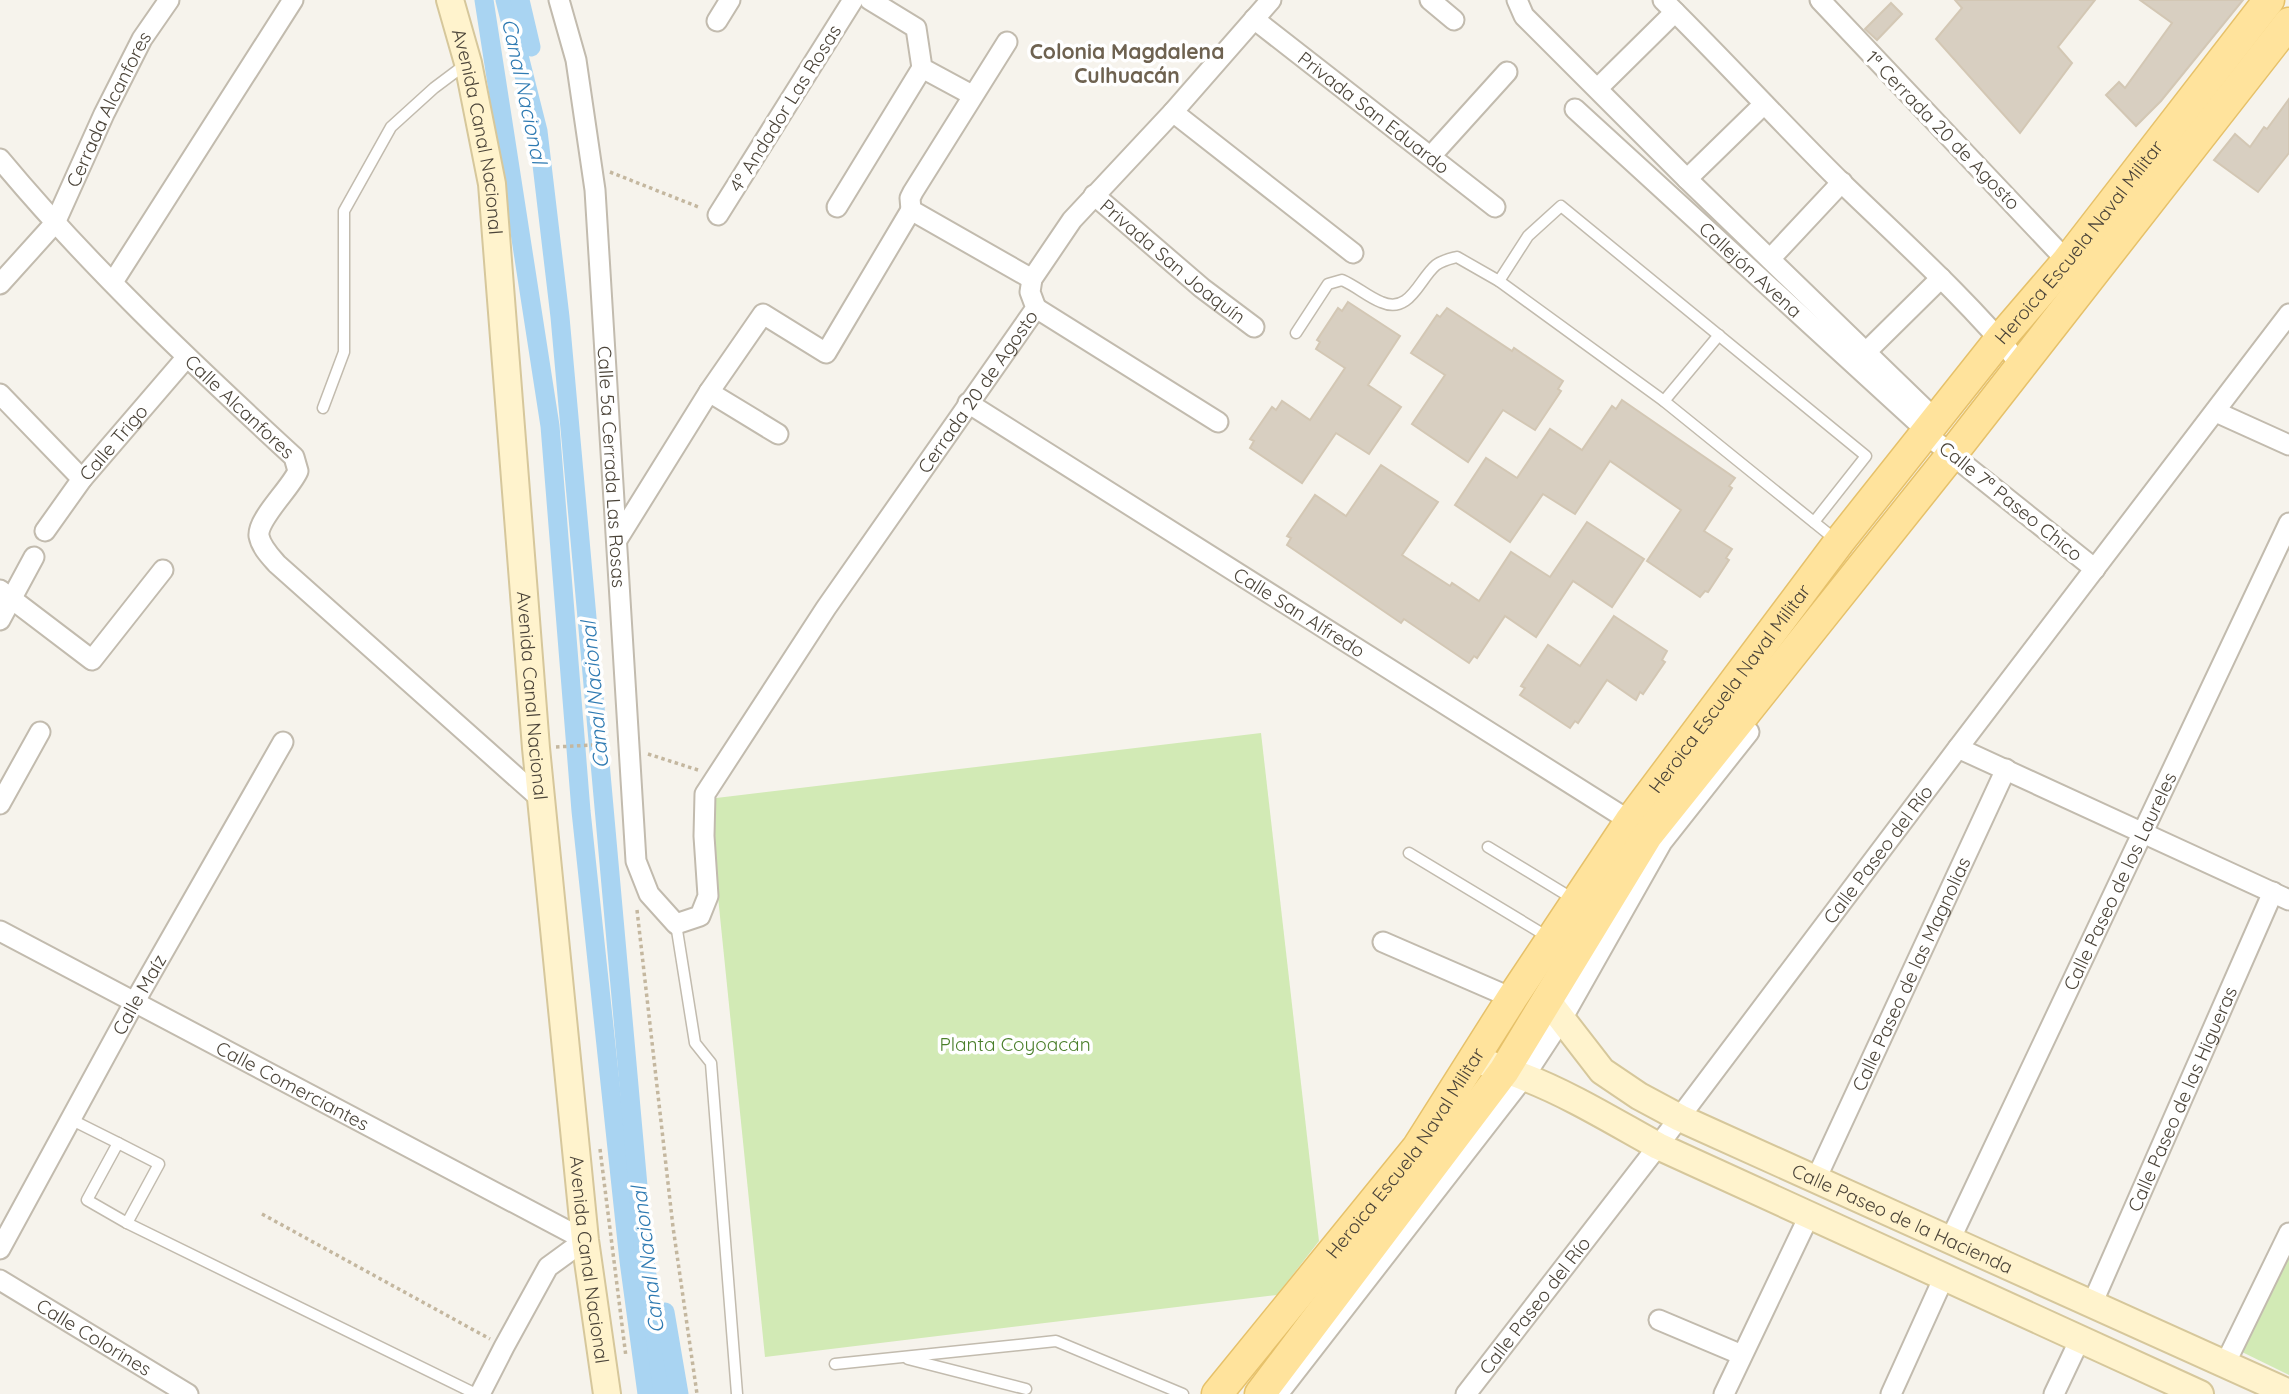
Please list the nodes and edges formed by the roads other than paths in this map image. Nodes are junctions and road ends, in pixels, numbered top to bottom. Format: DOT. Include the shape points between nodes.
graph roads {
  1 [pos="169,0"];
  2 [pos="293,0"];
  3 [pos="450,0"];
  4 [pos="559,0"];
  5 [pos="730,0"];
  6 [pos="853,0"];
  7 [pos="870,0"];
  8 [pos="1271,0"];
  9 [pos="1430,0"];
  10 [pos="1517,0"];
  11 [pos="1819,0"];
  12 [pos="2269,0"];
  13 [pos="1669,6"];
  14 [pos="1254,19"];
  15 [pos="1454,20"];
  16 [pos="717,21"];
  17 [pos="2289,23"];
  18 [pos="1007,42"];
  19 [pos="2289,46"];
  20 [pos="468,63"];
  21 [pos="922,68"];
  22 [pos="1507,72"];
  23 [pos="1598,88"];
  24 [pos="972,95"];
  25 [pos="1764,104"];
  26 [pos="1575,110"];
  27 [pos="1173,112"];
  28 [pos="1431,156"];
  29 [pos="0,159"];
  30 [pos="1687,179"];
  31 [pos="1842,182"];
  32 [pos="1094,195"];
  33 [pos="912,201"];
  34 [pos="837,207"];
  35 [pos="1495,207"];
  36 [pos="718,215"];
  37 [pos="55,223"];
  38 [pos="1353,253"];
  39 [pos="1770,259"];
  40 [pos="2067,261"];
  41 [pos="1941,278"];
  42 [pos="1032,279"];
  43 [pos="1499,281"];
  44 [pos="113,282"];
  45 [pos="0,284"];
  46 [pos="1036,308"];
  47 [pos="2289,314"];
  48 [pos="1254,327"];
  49 [pos="1296,333"];
  50 [pos="1719,335"];
  51 [pos="2000,339"];
  52 [pos="1865,353"];
  53 [pos="186,358"];
  54 [pos="2021,365"];
  55 [pos="709,393"];
  56 [pos="0,394"];
  57 [pos="1664,401"];
  58 [pos="968,403"];
  59 [pos="323,408"];
  60 [pos="2216,412"];
  61 [pos="1218,422"];
  62 [pos="1930,428"];
  63 [pos="778,434"];
  64 [pos="2289,445"];
  65 [pos="1957,457"];
  66 [pos="82,478"];
  67 [pos="1814,522"];
  68 [pos="2289,523"];
  69 [pos="45,531"];
  70 [pos="617,540"];
  71 [pos="1839,542"];
  72 [pos="34,557"];
  73 [pos="2095,569"];
  74 [pos="163,570"];
  75 [pos="6,594"];
  76 [pos="0,620"];
  77 [pos="40,732"];
  78 [pos="283,742"];
  79 [pos="1958,748"];
  80 [pos="2006,769"];
  81 [pos="542,800"];
  82 [pos="0,804"];
  83 [pos="1630,821"];
  84 [pos="2142,831"];
  85 [pos="1488,847"];
  86 [pos="1409,853"];
  87 [pos="2281,896"];
  88 [pos="1576,901"];
  89 [pos="676,924"];
  90 [pos="0,931"];
  91 [pos="1551,939"];
  92 [pos="1383,942"];
  93 [pos="1512,998"];
  94 [pos="134,1003"];
  95 [pos="1555,1010"];
  96 [pos="1474,1058"];
  97 [pos="1514,1074"];
  98 [pos="1680,1118"];
  99 [pos="70,1119"];
  100 [pos="118,1143"];
  101 [pos="1658,1146"];
  102 [pos="1816,1179"];
  103 [pos="1809,1216"];
  104 [pos="128,1223"];
  105 [pos="1918,1226"];
  106 [pos="2289,1233"];
  107 [pos="585,1240"];
  108 [pos="1950,1240"];
  109 [pos="0,1250"];
  110 [pos="1903,1259"];
  111 [pos="1997,1261"];
  112 [pos="1944,1278"];
  113 [pos="0,1280"];
  114 [pos="1981,1294"];
  115 [pos="2092,1304"];
  116 [pos="1659,1320"];
  117 [pos="2080,1339"];
  118 [pos="1742,1355"];
  119 [pos="900,1357"];
  120 [pos="835,1364"];
  121 [pos="2225,1364"];
  122 [pos="1026,1388"];
  123 [pos="188,1394"];
  124 [pos="478,1394"];
  125 [pos="607,1394"];
  126 [pos="737,1394"];
  127 [pos="1183,1394"];
  128 [pos="1217,1394"];
  129 [pos="1261,1394"];
  130 [pos="1278,1394"];
  131 [pos="1466,1394"];
  132 [pos="1724,1394"];
  133 [pos="1891,1394"];
  134 [pos="2054,1394"];
  135 [pos="2200,1394"];
  136 [pos="2289,1394"];
  1 -- 37 [label="street, Cerrada Alcanfores" via="142,39"];
  2 -- 44 [label="street"];
  3 -- 20 [label="street, Avenida Canal Nacional"];
  4 -- 70 [label="street, Calle 5a Cerrada Las Rosas" via="576,60 595,190"];
  5 -- 16 [label="street"];
  6 -- 36 [label="street, 4º Andador Las Rosas"];
  7 -- 21 [label="street" via="916,28"];
  8 -- 14 [label="street, Cerrada 20 de Agosto"];
  9 -- 15 [label="street"];
  10 -- 23 [label="street" via="1524,16"];
  11 -- 40 [label="street, 1ª Cerrada 20 de Agosto"];
  12 -- 40 [label="main road, Heroica Escuela Naval Militar"];
  13 -- 23 [label="street"];
  13 -- 25 [label="street"];
  14 -- 27 [label="street, Cerrada 20 de Agosto"];
  14 -- 28 [label="street, Privada San Eduardo"];
  17 -- 54 [label="main road, Heroica Escuela Naval Militar"];
  18 -- 24 [label="street"];
  19 -- 65 [label="street, Heroica Escuela Naval Militar"];
  20 -- 59 [label="lane" via="391,127 344,211 344,352"];
  20 -- 81 [label="street, Avenida Canal Nacional" via="492,184"];
  21 -- 24 [label="street"];
  21 -- 34 [label="street"];
  22 -- 28 [label="street"];
  23 -- 30 [label="street"];
  24 -- 33 [label="street"];
  25 -- 30 [label="street"];
  25 -- 31 [label="street"];
  26 -- 62 [label="street, Callejón Avena"];
  27 -- 32 [label="street, Cerrada 20 de Agosto"];
  27 -- 38 [label="street"];
  28 -- 35 [label="street, Privada San Eduardo"];
  29 -- 37 [label="street, Calle Alcanfores"];
  30 -- 39 [label="street"];
  31 -- 39 [label="street"];
  31 -- 41 [label="street"];
  32 -- 42 [label="street, Cerrada 20 de Agosto"];
  32 -- 48 [label="street, Privada San Joaquín"];
  33 -- 42 [label="street"];
  33 -- 55 [label="street" via="826,353 763,314"];
  37 -- 44 [label="street, Calle Alcanfores"];
  37 -- 45 [label="street, Cerrada Alcanfores"];
  39 -- 52 [label="street"];
  40 -- 51 [label="main road, Heroica Escuela Naval Militar"];
  41 -- 51 [label="street"];
  41 -- 52 [label="street"];
  42 -- 46 [label="street, Cerrada 20 de Agosto" via="1030,292"];
  43 -- 49 [label="lane" via="1457,257 1434,267 1415,293 1394,306 1342,280 1328,284"];
  43 -- 50 [label="lane" via="1528,236 1561,206"];
  43 -- 57 [label="lane"];
  44 -- 53 [label="street, Calle Alcanfores"];
  46 -- 58 [label="street, Cerrada 20 de Agosto"];
  46 -- 61 [label="street"];
  47 -- 60 [label="street, Calle Paseo del Río"];
  50 -- 57 [label="lane"];
  50 -- 67 [label="lane" via="1866,456"];
  51 -- 54 [label="street"];
  51 -- 62 [label="main road, Heroica Escuela Naval Militar"];
  52 -- 62 [label="street"];
  53 -- 66 [label="street, Calle Trigo"];
  53 -- 81 [label="street, Calle Alcanfores" via="294,457 299,471 262,522 259,535 265,550"];
  54 -- 65 [label="main road, Heroica Escuela Naval Militar"];
  55 -- 63 [label="street"];
  55 -- 70 [label="street"];
  56 -- 66 [label="street"];
  57 -- 67 [label="lane"];
  58 -- 83 [label="street, Calle San Alfredo"];
  58 -- 89 [label="street, Cerrada 20 de Agosto" via="825,608 705,794 708,896 700,916"];
  60 -- 64 [label="street"];
  60 -- 73 [label="street, Calle Paseo del Río"];
  62 -- 65 [label="street, Calle 7ª Paseo Chico"];
  62 -- 71 [label="main road, Heroica Escuela Naval Militar"];
  65 -- 73 [label="street, Calle 7ª Paseo Chico"];
  65 -- 95 [label="main road, Heroica Escuela Naval Militar" via="1647,835"];
  66 -- 69 [label="street, Calle Trigo"];
  67 -- 71 [label="lane"];
  68 -- 84 [label="street, Calle Paseo de los Laureles"];
  70 -- 89 [label="street, Calle 5a Cerrada Las Rosas" via="620,746 636,860 649,894"];
  71 -- 83 [label="main road, Heroica Escuela Naval Militar"];
  72 -- 75 [label="street"];
  73 -- 79 [label="street, Calle Paseo del Río"];
  74 -- 75 [label="street" via="92,660"];
  75 -- 76 [label="street"];
  77 -- 82 [label="street"];
  78 -- 94 [label="street, Calle Maíz"];
  79 -- 80 [label="street"];
  79 -- 98 [label="street, Calle Paseo del Río"];
  80 -- 84 [label="street"];
  80 -- 102 [label="street, Calle Paseo de las Magnolias"];
  81 -- 107 [label="street, Avenida Canal Nacional"];
  83 -- 88 [label="main road, Heroica Escuela Naval Militar"];
  84 -- 87 [label="street"];
  84 -- 108 [label="street, Calle Paseo de los Laureles"];
  85 -- 88 [label="lane"];
  86 -- 91 [label="lane"];
  87 -- 115 [label="street, Calle Paseo de las Higueras"];
  88 -- 91 [label="main road, Heroica Escuela Naval Militar"];
  89 -- 126 [label="lane" via="695,1043 711,1063"];
  90 -- 94 [label="street, Calle Comerciantes"];
  91 -- 93 [label="main road, Heroica Escuela Naval Militar"];
  92 -- 93 [label="street"];
  93 -- 96 [label="main road, Heroica Escuela Naval Militar"];
  94 -- 99 [label="street, Calle Maíz"];
  94 -- 107 [label="street, Calle Comerciantes"];
  95 -- 97 [label="main road, Heroica Escuela Naval Militar"];
  95 -- 98 [label="street, Calle Paseo de la Hacienda" via="1602,1071"];
  96 -- 97 [label="street, Calle Paseo de la Hacienda"];
  96 -- 128 [label="main road, Heroica Escuela Naval Militar" via="1417,1147"];
  97 -- 101 [label="street, Calle Paseo de la Hacienda"];
  97 -- 129 [label="main road, Heroica Escuela Naval Militar"];
  97 -- 130 [label="street, Heroica Escuela Naval Militar"];
  98 -- 101 [label="street, Calle Paseo del Río"];
  98 -- 102 [label="street, Calle Paseo de la Hacienda"];
  99 -- 100 [label="lane"];
  99 -- 109 [label="street, Calle Maíz"];
  100 -- 104 [label="lane" via="87,1200"];
  100 -- 104 [label="lane" via="159,1164"];
  101 -- 103 [label="street, Calle Paseo de la Hacienda"];
  101 -- 131 [label="street, Calle Paseo del Río"];
  102 -- 105 [label="street, Calle Paseo de la Hacienda"];
  103 -- 110 [label="street, Calle Paseo de la Hacienda"];
  103 -- 118 [label="street"];
  104 -- 124 [label="lane"];
  105 -- 108 [label="street, Calle Paseo de la Hacienda"];
  105 -- 110 [label="street"];
  106 -- 121 [label="street"];
  107 -- 124 [label="street" via="548,1267"];
  107 -- 125 [label="street, Avenida Canal Nacional"];
  108 -- 111 [label="street, Calle Paseo de la Hacienda"];
  110 -- 112 [label="street, Calle Paseo de la Hacienda"];
  111 -- 114 [label="street"];
  111 -- 115 [label="street, Calle Paseo de la Hacienda"];
  112 -- 114 [label="street, Calle Paseo de la Hacienda"];
  112 -- 133 [label="street"];
  113 -- 123 [label="street, Calle Colorines"];
  114 -- 117 [label="street, Calle Paseo de la Hacienda"];
  115 -- 121 [label="street, Calle Paseo de la Hacienda"];
  116 -- 118 [label="street"];
  117 -- 134 [label="street"];
  117 -- 135 [label="street, Calle Paseo de la Hacienda"];
  118 -- 132 [label="street"];
  119 -- 120 [label="lane"];
  119 -- 122 [label="lane"];
  119 -- 127 [label="lane" via="1056,1340"];
  121 -- 136 [label="street, Calle Paseo de la Hacienda"];
}
